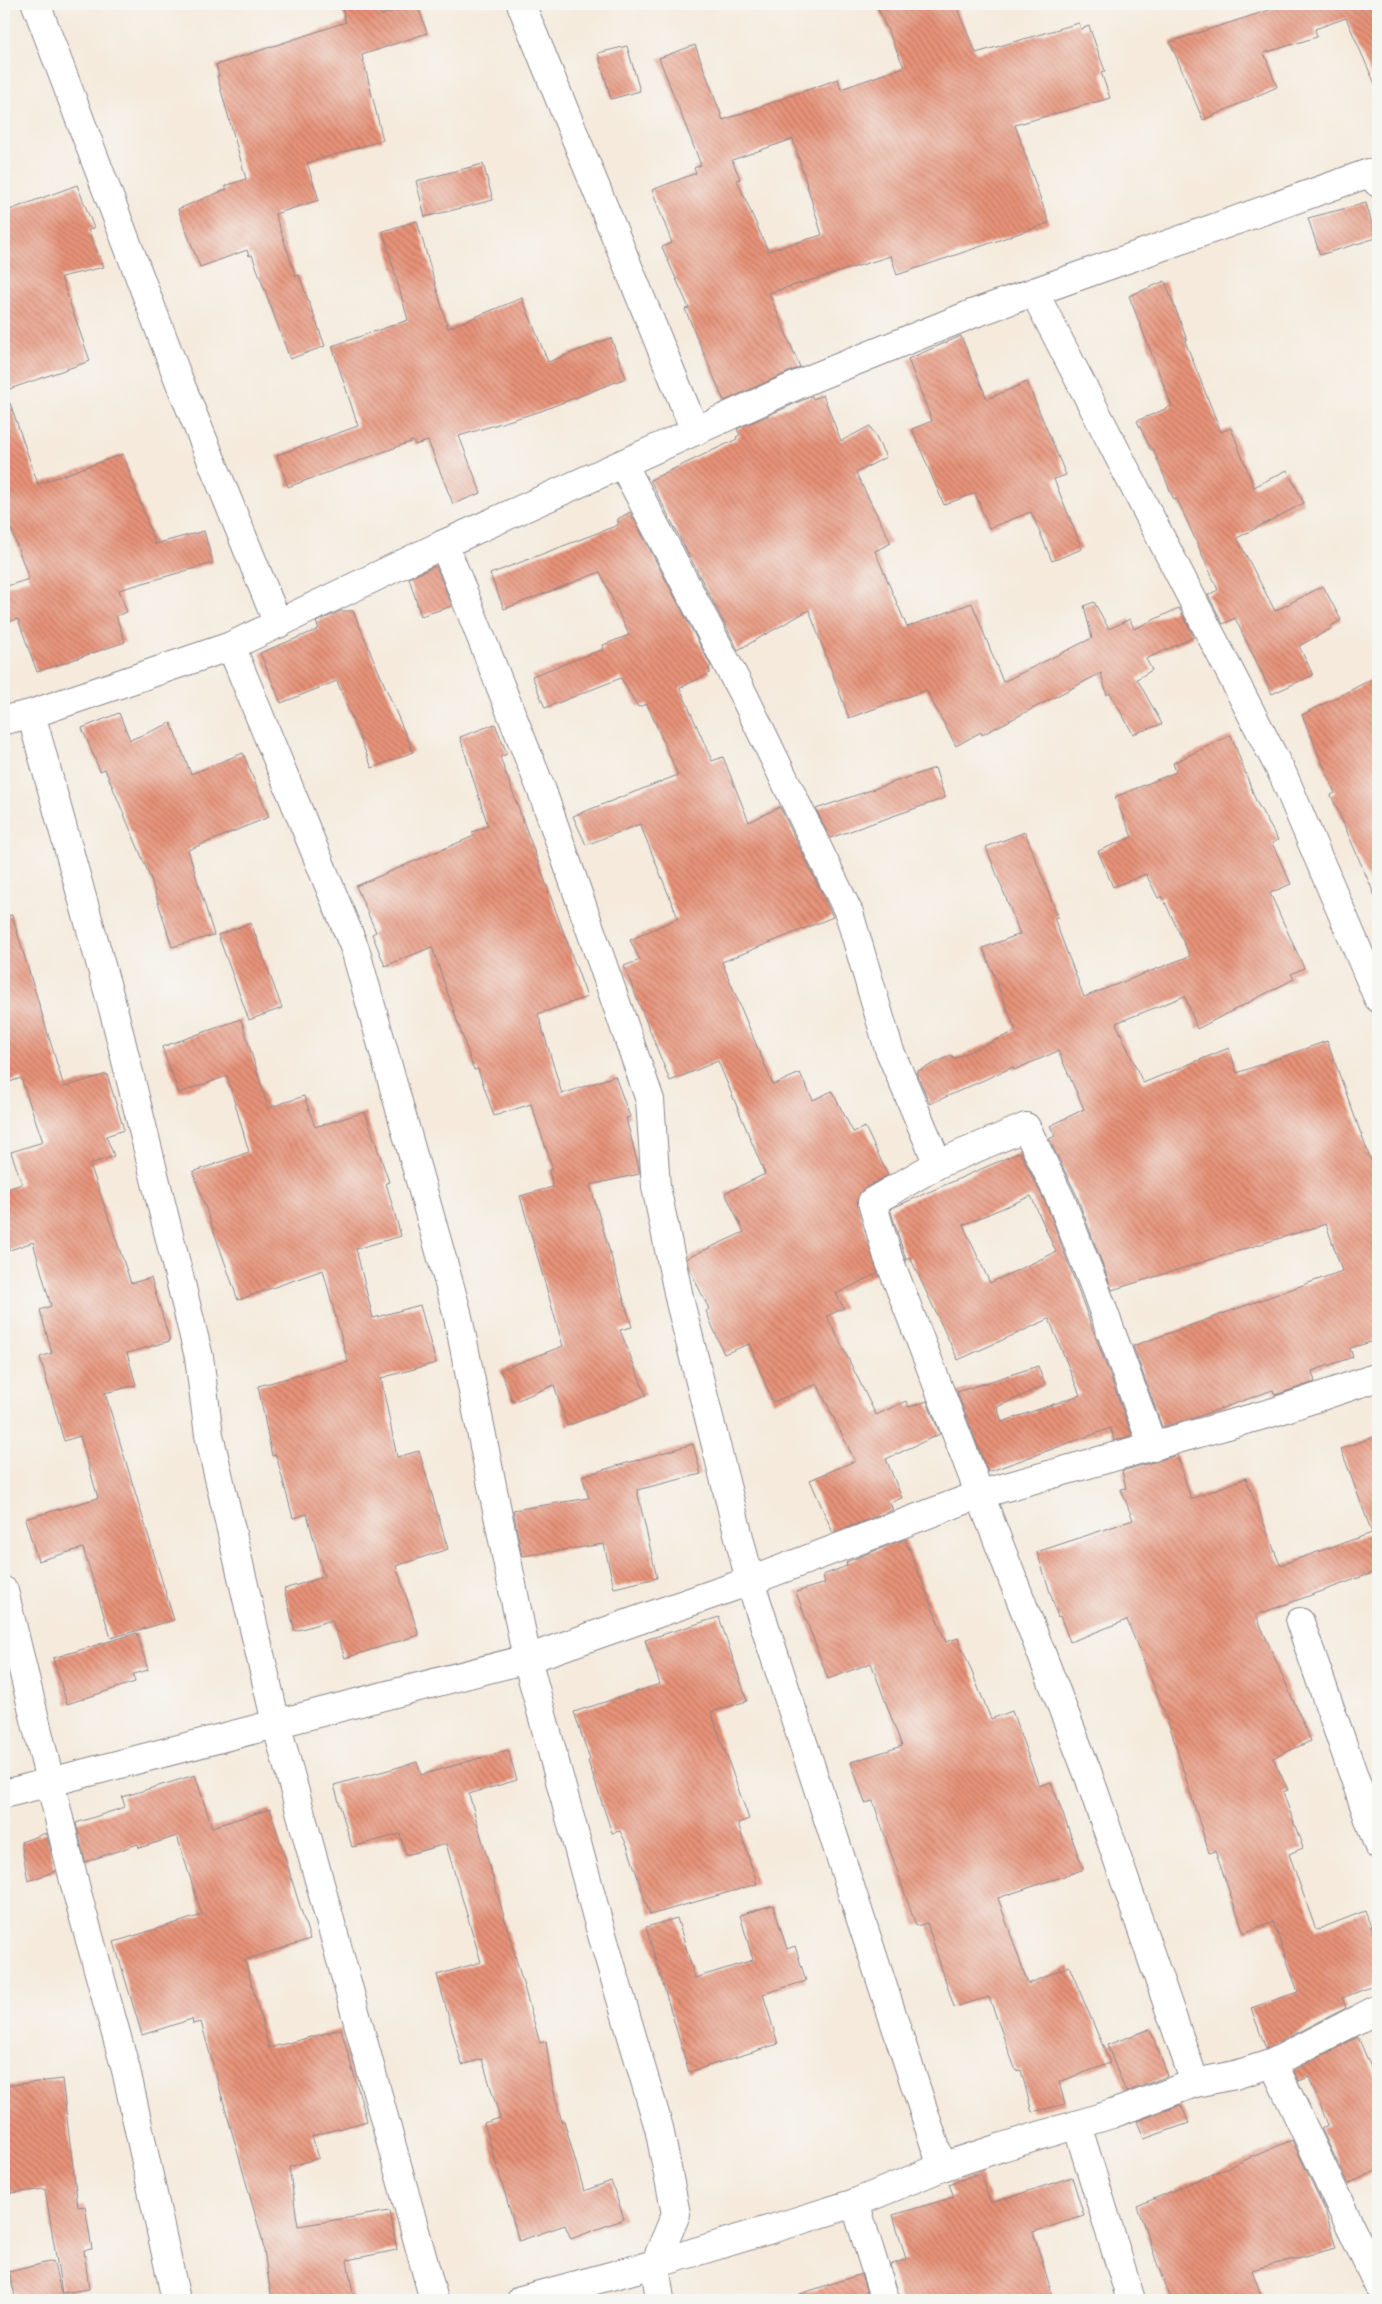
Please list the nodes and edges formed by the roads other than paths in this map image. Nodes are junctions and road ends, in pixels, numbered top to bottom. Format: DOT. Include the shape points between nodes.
graph roads {
  1 [pos="36,4"];
  2 [pos="521,4"];
  3 [pos="1378,183"];
  4 [pos="1034,292"];
  5 [pos="696,431"];
  6 [pos="623,464"];
  7 [pos="444,544"];
  8 [pos="278,624"];
  9 [pos="232,646"];
  10 [pos="31,714"];
  11 [pos="4,720"];
  12 [pos="1378,998"];
  13 [pos="938,1164"];
  14 [pos="1378,1377"];
  15 [pos="1153,1447"];
  16 [pos="981,1494"];
  17 [pos="750,1581"];
  18 [pos="4,1591"];
  19 [pos="1300,1622"];
  20 [pos="527,1659"];
  21 [pos="276,1723"];
  22 [pos="50,1783"];
  23 [pos="4,1794"];
  24 [pos="1378,1845"];
  25 [pos="1378,2009"];
  26 [pos="1274,2063"];
  27 [pos="1195,2083"];
  28 [pos="1077,2125"];
  29 [pos="942,2167"];
  30 [pos="855,2202"];
  31 [pos="655,2264"];
  32 [pos="1378,2285"];
  33 [pos="176,2300"];
  34 [pos="434,2300"];
  35 [pos="521,2300"];
  36 [pos="660,2300"];
  37 [pos="885,2300"];
  38 [pos="1131,2300"];
  1 -- 8 [label="street" via="178,378"];
  2 -- 5 [label="street"];
  3 -- 4 [label="street" via="1369,173"];
  4 -- 5 [label="street" via="813,378"];
  4 -- 12 [label="street" via="1284,777"];
  5 -- 6 [label="street"];
  6 -- 7 [label="street"];
  6 -- 13 [label="street" via="745,698 849,913 889,1049"];
  7 -- 8 [label="street"];
  7 -- 17 [label="street" via="542,791 650,1100 656,1186 680,1302"];
  8 -- 9 [label="street"];
  9 -- 10 [label="street"];
  9 -- 20 [label="street" via="355,949 456,1312"];
  10 -- 11 [label="street"];
  10 -- 21 [label="street" via="115,1016 199,1357 209,1435"];
  13 -- 15 [label="street" via="1026,1127 1068,1217"];
  13 -- 16 [label="street" via="872,1202 888,1257"];
  14 -- 15 [label="street" via="1274,1412"];
  15 -- 16 [label="street"];
  16 -- 17 [label="street"];
  16 -- 27 [label="street" via="1088,1774"];
  17 -- 20 [label="street"];
  17 -- 29 [label="street"];
  18 -- 22 [label="street"];
  19 -- 24 [label="street"];
  20 -- 21 [label="street"];
  20 -- 31 [label="street" via="598,1921 659,2128 676,2214"];
  21 -- 22 [label="street"];
  21 -- 34 [label="street"];
  22 -- 23 [label="street"];
  22 -- 33 [label="street" via="126,2070"];
  25 -- 26 [label="street"];
  26 -- 27 [label="street"];
  26 -- 32 [label="street"];
  27 -- 28 [label="street"];
  28 -- 29 [label="street"];
  28 -- 38 [label="street"];
  29 -- 30 [label="street"];
  30 -- 31 [label="street"];
  30 -- 37 [label="street"];
  31 -- 35 [label="street"];
  31 -- 36 [label="street"];
}
